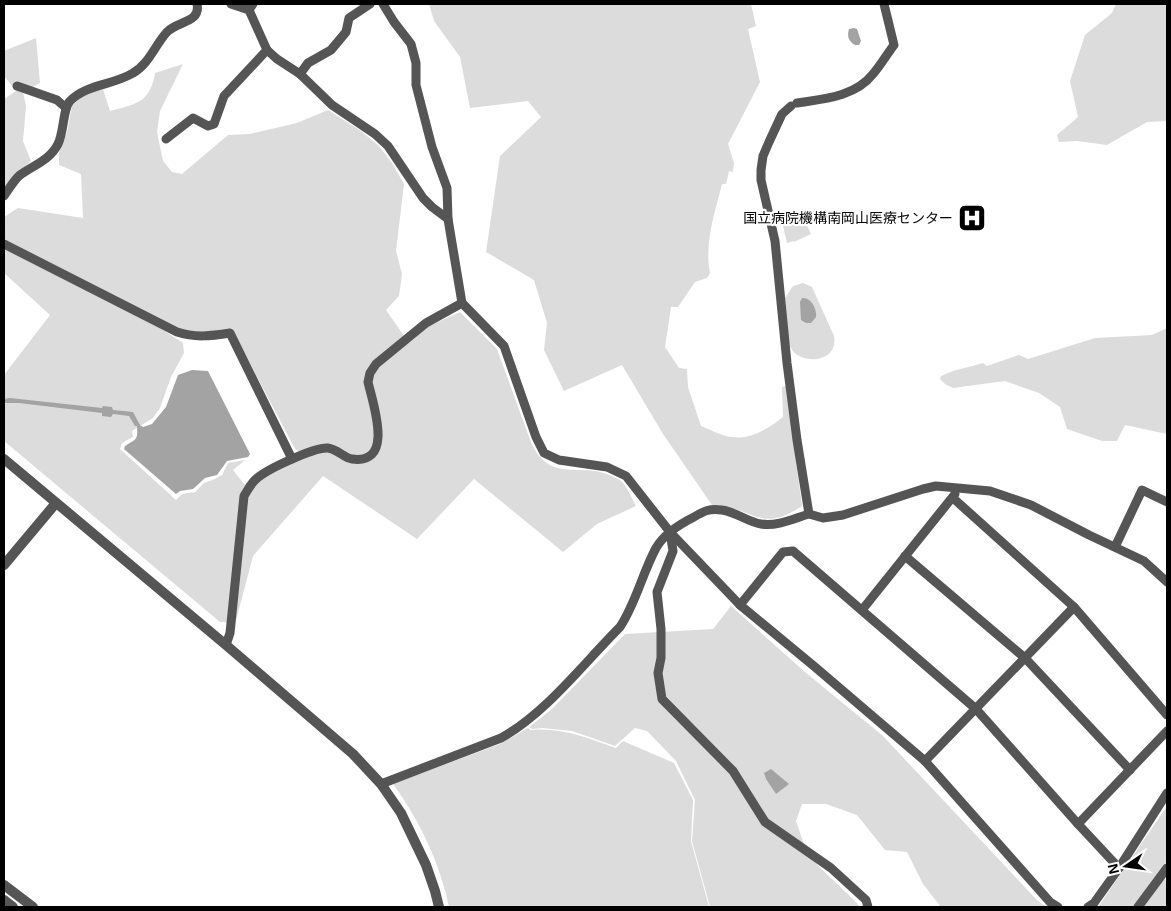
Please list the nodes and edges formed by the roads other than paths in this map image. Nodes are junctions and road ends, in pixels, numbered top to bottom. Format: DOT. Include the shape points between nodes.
graph roads {
  1 [pos="197,4"];
  2 [pos="231,4"];
  3 [pos="370,4"];
  4 [pos="383,4"];
  5 [pos="884,4"];
  6 [pos="251,7"];
  7 [pos="267,50"];
  8 [pos="300,74"];
  9 [pos="17,86"];
  10 [pos="66,108"];
  11 [pos="166,139"];
  12 [pos="4,196"];
  13 [pos="448,218"];
  14 [pos="4,244"];
  15 [pos="462,303"];
  16 [pos="4,459"];
  17 [pos="292,459"];
  18 [pos="960,488"];
  19 [pos="953,498"];
  20 [pos="1167,502"];
  21 [pos="56,503"];
  22 [pos="809,514"];
  23 [pos="670,532"];
  24 [pos="1114,547"];
  25 [pos="905,556"];
  26 [pos="4,565"];
  27 [pos="1167,582"];
  28 [pos="740,605"];
  29 [pos="1074,607"];
  30 [pos="862,610"];
  31 [pos="226,645"];
  32 [pos="1025,658"];
  33 [pos="976,709"];
  34 [pos="1167,715"];
  35 [pos="1167,731"];
  36 [pos="925,761"];
  37 [pos="1130,770"];
  38 [pos="381,784"];
  39 [pos="1167,794"];
  40 [pos="1078,824"];
  41 [pos="1119,868"];
  42 [pos="1167,868"];
  43 [pos="4,885"];
  44 [pos="4,900"];
  45 [pos="13,907"];
  46 [pos="33,907"];
  47 [pos="439,907"];
  48 [pos="868,907"];
  49 [pos="1058,907"];
  50 [pos="1088,907"];
  51 [pos="1138,907"];
  1 -- 10 [label="street" via="196,16 167,32 143,66 132,74 80,94"];
  2 -- 6 [label="street"];
  3 -- 8 [label="street" via="349,18 346,32 331,50 308,63"];
  4 -- 13 [label="street" via="411,44 416,63 416,85 446,188"];
  5 -- 22 [label="street" via="894,45 873,74 864,84 845,93 794,105 782,114 762,163 761,180 775,240 787,363"];
  6 -- 7 [label="street"];
  7 -- 8 [label="street"];
  7 -- 11 [label="street" via="224,96 214,124 208,126 193,118"];
  8 -- 13 [label="street" via="332,105 388,146 423,198"];
  9 -- 10 [label="street" via="57,100"];
  10 -- 12 [label="street" via="58,146 48,157 19,176"];
  13 -- 15 [label="street"];
  14 -- 17 [label="street" via="177,332 204,336 230,333"];
  15 -- 17 [label="street" via="426,323 376,364 370,373 368,382 379,437 378,448 373,454 351,459 331,448 322,448"];
  15 -- 23 [label="street" via="504,346 544,453 559,460 607,466 626,476"];
  16 -- 21 [label="street"];
  17 -- 31 [label="street" via="256,479 244,496 230,633"];
  18 -- 19 [label="street"];
  18 -- 22 [label="street" via="936,486 843,515 823,518"];
  18 -- 24 [label="street" via="990,491 1031,505"];
  19 -- 25 [label="street"];
  19 -- 29 [label="street"];
  20 -- 24 [label="street" via="1142,490"];
  21 -- 26 [label="street"];
  21 -- 31 [label="street"];
  22 -- 23 [label="street" via="769,525 714,508 681,523"];
  23 -- 28 [label="street"];
  23 -- 38 [label="street" via="657,547 620,627 539,711 518,729 501,738"];
  23 -- 48 [label="street" via="673,551 656,592 661,629 658,673 662,699 733,772 765,822 831,868 866,900"];
  24 -- 27 [label="street" via="1144,561"];
  25 -- 30 [label="street"];
  25 -- 32 [label="street"];
  28 -- 30 [label="street" via="783,552 794,551"];
  28 -- 36 [label="street"];
  29 -- 32 [label="street"];
  29 -- 34 [label="street"];
  30 -- 33 [label="street"];
  31 -- 38 [label="street" via="353,754"];
  32 -- 33 [label="street"];
  32 -- 37 [label="street"];
  33 -- 36 [label="street"];
  33 -- 40 [label="street"];
  35 -- 37 [label="street"];
  36 -- 49 [label="street" via="1050,902"];
  37 -- 40 [label="street"];
  38 -- 47 [label="street" via="413,836"];
  39 -- 41 [label="street"];
  40 -- 41 [label="street"];
  41 -- 50 [label="street"];
  42 -- 51 [label="street"];
  43 -- 46 [label="street"];
  44 -- 45 [label="street"];
}
